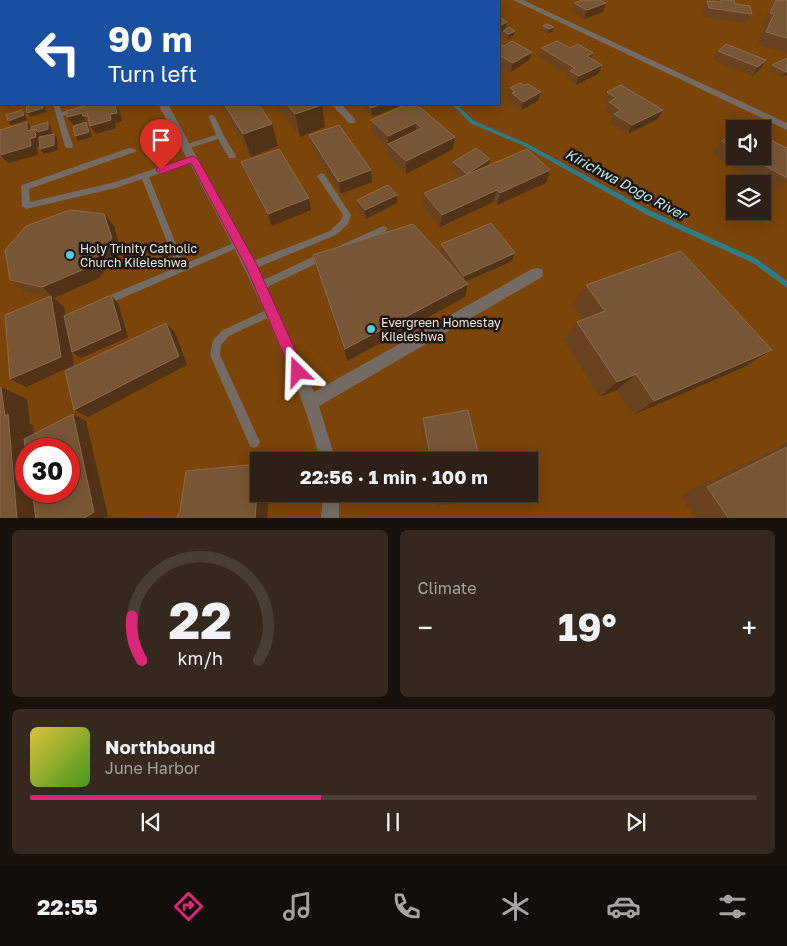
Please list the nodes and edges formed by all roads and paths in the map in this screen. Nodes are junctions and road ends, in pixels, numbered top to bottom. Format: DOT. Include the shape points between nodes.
graph roads {
  1 [pos="517,0"];
  2 [pos="56,105"];
  3 [pos="93,105"];
  4 [pos="164,105"];
  5 [pos="337,105"];
  6 [pos="59,116"];
  7 [pos="212,117"];
  8 [pos="352,121"];
  9 [pos="787,127"];
  10 [pos="220,136"];
  11 [pos="69,146"];
  12 [pos="132,150"];
  13 [pos="190,153"];
  14 [pos="232,156"];
  15 [pos="145,176"];
  16 [pos="320,176"];
  17 [pos="382,229"];
  18 [pos="239,244"];
  19 [pos="252,266"];
  20 [pos="182,269"];
  21 [pos="537,273"];
  22 [pos="260,286"];
  23 [pos="96,306"];
  24 [pos="273,311"];
  25 [pos="311,402"];
  26 [pos="254,442"];
  27 [pos="326,452"];
  28 [pos="331,502"];
  29 [pos="330,518"];
  1 -- 9 [label="street"];
  2 -- 6 [label="lane"];
  3 -- 6 [label="lane"];
  4 -- 13 [label="street"];
  5 -- 8 [label="street"];
  6 -- 11 [label="lane"];
  7 -- 10 [label="lane"];
  10 -- 13 [label="lane"];
  10 -- 14 [label="lane"];
  12 -- 15 [label="lane" via="25,187 26,206"];
  13 -- 15 [label="lane"];
  13 -- 18 [label="street"];
  15 -- 20 [label="lane"];
  16 -- 19 [label="lane" via="347,216 345,222 333,233"];
  17 -- 22 [label="lane"];
  18 -- 19 [label="street"];
  18 -- 20 [label="lane"];
  19 -- 22 [label="street"];
  20 -- 23 [label="lane"];
  21 -- 25 [label="street"];
  22 -- 24 [label="street"];
  24 -- 25 [label="street"];
  24 -- 26 [label="lane" via="226,333 216,342 215,354"];
  25 -- 27 [label="street"];
  28 -- 29 [label="street"];
}
